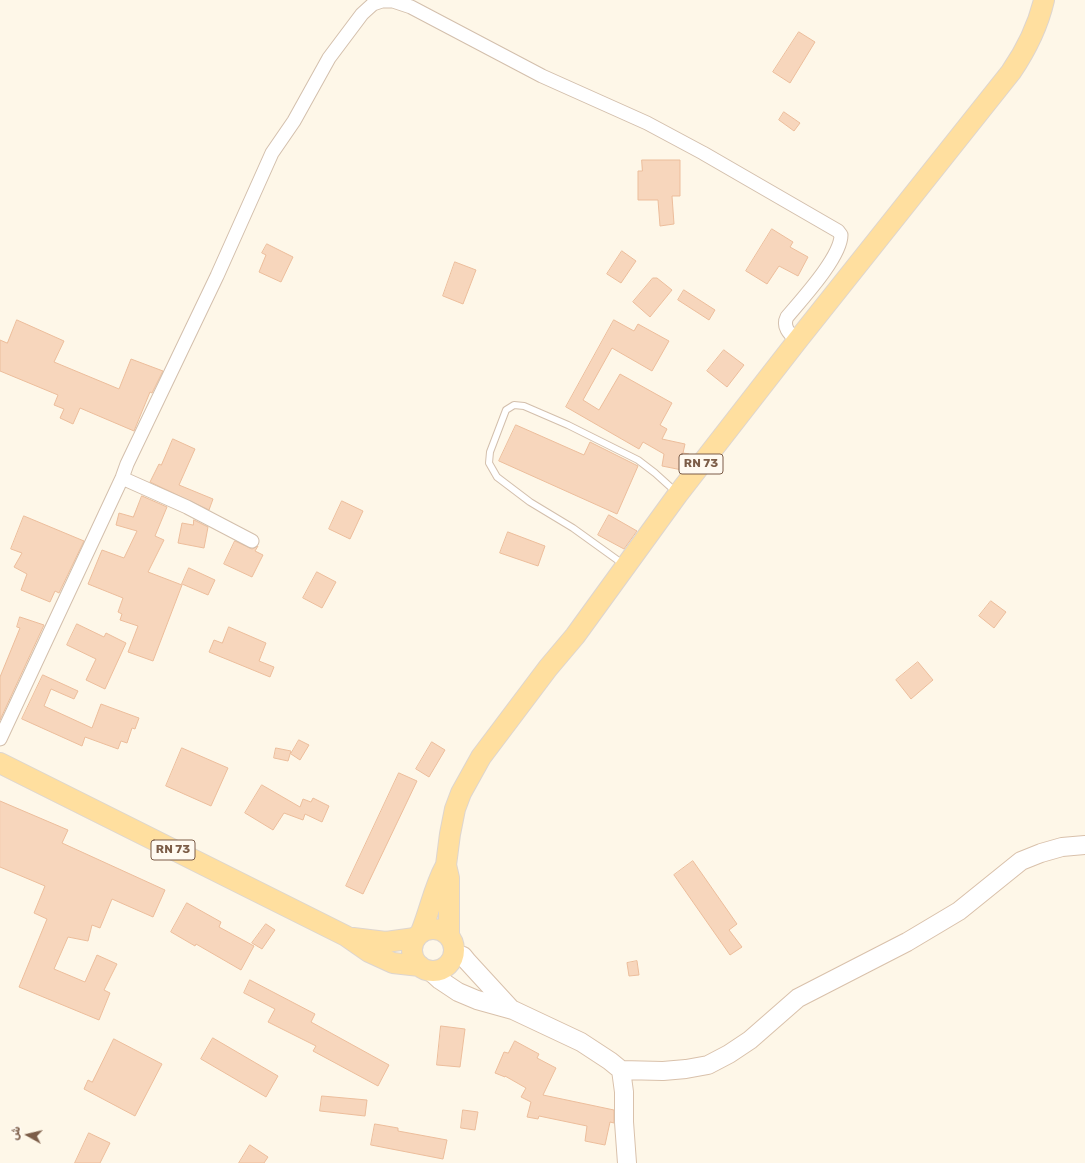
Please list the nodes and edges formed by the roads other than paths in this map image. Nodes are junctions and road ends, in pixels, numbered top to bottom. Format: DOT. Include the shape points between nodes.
graph roads {
  1 [pos="1044,0"];
  2 [pos="797,341"];
  3 [pos="122,478"];
  4 [pos="678,494"];
  5 [pos="252,541"];
  6 [pos="626,566"];
  7 [pos="0,739"];
  8 [pos="0,763"];
  9 [pos="1085,845"];
  10 [pos="446,865"];
  11 [pos="418,935"];
  12 [pos="346,936"];
  13 [pos="452,944"];
  14 [pos="425,968"];
  15 [pos="513,1010"];
  16 [pos="621,1070"];
  17 [pos="627,1163"];
  1 -- 2 [label="main road, RN 73" via="1030,41 1011,72"];
  2 -- 3 [label="street" via="787,331 785,321 831,262 840,246 841,235 838,230 648,123 542,76 411,8 393,1 382,1 373,4 362,14 329,58 294,122 272,153"];
  2 -- 4 [label="main road, RN 73"];
  3 -- 5 [label="street" via="187,507"];
  3 -- 7 [label="street"];
  4 -- 6 [label="main road, RN 73"];
  4 -- 6 [label="lane" via="638,460 568,425 524,406 514,405 506,410 490,452 489,463 497,477"];
  6 -- 10 [label="main road, RN 73" via="481,757 461,793 455,810"];
  8 -- 12 [label="main road, RN 73"];
  9 -- 16 [label="main road" via="1062,847 1021,861 959,911 907,942 798,998 750,1040 708,1065 663,1071"];
  10 -- 11 [label="main road, RN 73" via="438,879 431,906"];
  10 -- 13 [label="main road, RN 73" via="449,878"];
  11 -- 12 [label="main road, RN 73" via="386,942"];
  11 -- 13 [label="main road" via="428,929 444,931"];
  11 -- 14 [label="main road" via="413,945 413,954 416,962"];
  12 -- 14 [label="main road, RN 73" via="369,952 393,963"];
  13 -- 14 [label="main road" via="451,960 445,967 438,970"];
  13 -- 15 [label="main road"];
  14 -- 15 [label="main road" via="458,992"];
  15 -- 16 [label="main road" via="581,1042"];
  16 -- 17 [label="main road"];
}
